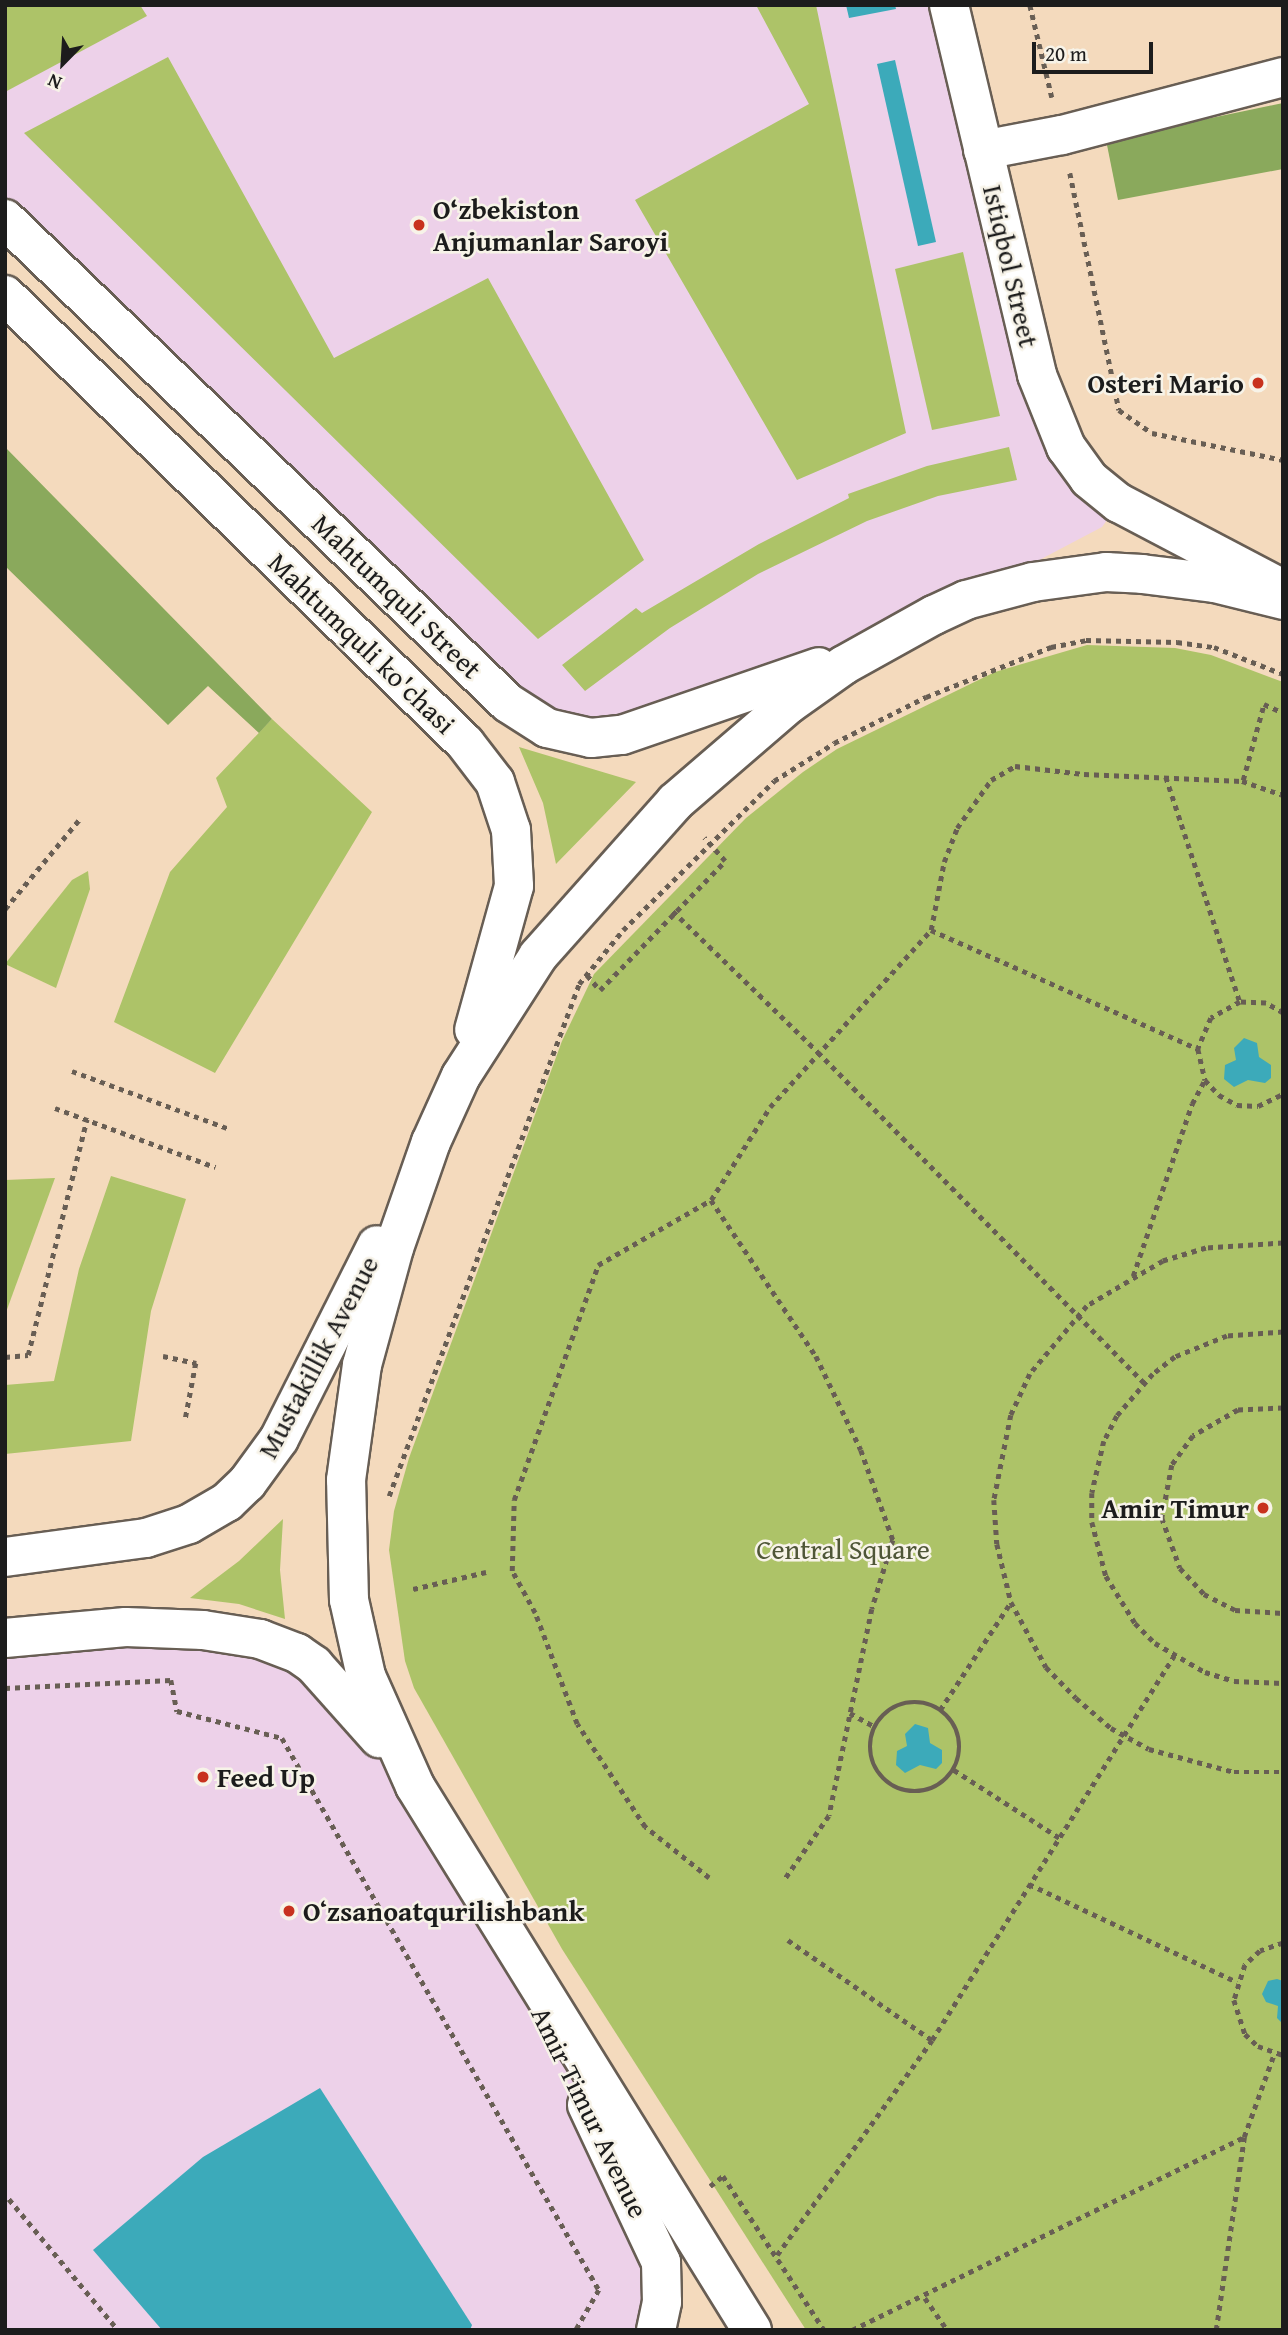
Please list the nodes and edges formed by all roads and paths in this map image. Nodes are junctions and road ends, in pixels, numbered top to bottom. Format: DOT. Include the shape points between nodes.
graph roads {
  1 [pos="949,5"];
  2 [pos="1030,5"];
  3 [pos="1283,77"];
  4 [pos="1062,135"];
  5 [pos="983,150"];
  6 [pos="5,219"];
  7 [pos="5,295"];
  8 [pos="1283,460"];
  9 [pos="1283,589"];
  10 [pos="1283,600"];
  11 [pos="874,647"];
  12 [pos="1283,674"];
  13 [pos="1283,713"];
  14 [pos="1166,777"];
  15 [pos="1242,781"];
  16 [pos="1283,795"];
  17 [pos="79,820"];
  18 [pos="704,838"];
  19 [pos="711,845"];
  20 [pos="5,909"];
  21 [pos="673,911"];
  22 [pos="931,930"];
  23 [pos="587,975"];
  24 [pos="1240,1002"];
  25 [pos="1283,1013"];
  26 [pos="1198,1049"];
  27 [pos="818,1052"];
  28 [pos="72,1071"];
  29 [pos="1205,1080"];
  30 [pos="453,1093"];
  31 [pos="1283,1094"];
  32 [pos="55,1108"];
  33 [pos="88,1119"];
  34 [pos="230,1129"];
  35 [pos="215,1167"];
  36 [pos="711,1199"];
  37 [pos="1283,1243"];
  38 [pos="1133,1276"];
  39 [pos="1079,1315"];
  40 [pos="1283,1332"];
  41 [pos="163,1356"];
  42 [pos="5,1357"];
  43 [pos="1144,1382"];
  44 [pos="1283,1408"];
  45 [pos="185,1421"];
  46 [pos="385,1509"];
  47 [pos="5,1557"];
  48 [pos="486,1572"];
  49 [pos="413,1589"];
  50 [pos="1011,1602"];
  51 [pos="1283,1614"];
  52 [pos="5,1637"];
  53 [pos="1174,1656"];
  54 [pos="1283,1683"];
  55 [pos="5,1688"];
  56 [pos="940,1710"];
  57 [pos="850,1713"];
  58 [pos="875,1727"];
  59 [pos="1126,1736"];
  60 [pos="954,1770"];
  61 [pos="1283,1772"];
  62 [pos="415,1786"];
  63 [pos="1060,1838"];
  64 [pos="709,1878"];
  65 [pos="785,1879"];
  66 [pos="1029,1885"];
  67 [pos="487,1903"];
  68 [pos="788,1940"];
  69 [pos="1283,1943"];
  70 [pos="1237,1982"];
  71 [pos="932,2040"];
  72 [pos="1274,2054"];
  73 [pos="1283,2055"];
  74 [pos="1244,2137"];
  75 [pos="701,2193"];
  76 [pos="9,2199"];
  77 [pos="777,2255"];
  78 [pos="925,2298"];
  79 [pos="118,2330"];
  80 [pos="576,2330"];
  81 [pos="656,2330"];
  82 [pos="752,2330"];
  83 [pos="824,2330"];
  84 [pos="852,2330"];
  85 [pos="947,2330"];
  86 [pos="1216,2330"];
  1 -- 5 [label="main road, Istiqbol Street"];
  2 -- 4 [label="path"];
  3 -- 4 [label="main road"];
  4 -- 5 [label="main road"];
  4 -- 8 [label="path" via="1118,410 1152,433"];
  5 -- 9 [label="main road, Istiqbol Street" via="1037,375 1073,458 1118,503"];
  6 -- 11 [label="main road, Mahtumquli Street" via="508,703 547,728 591,738 622,735"];
  7 -- 30 [label="main road, Mahtumquli ko'chasi" via="465,743 495,782 511,830 514,886"];
  10 -- 11 [label="main road" via="1178,576 1106,572 1033,582 966,600"];
  11 -- 30 [label="main road" via="789,704 675,802 538,956"];
  12 -- 19 [label="path" via="1214,647 1177,642 1086,640 1051,647 926,696 834,743 774,782"];
  13 -- 15 [label="path" via="1264,704"];
  14 -- 15 [label="path"];
  14 -- 22 [label="path" via="1015,766 991,780 957,828 944,862"];
  14 -- 24 [label="path"];
  15 -- 16 [label="path"];
  17 -- 20 [label="path"];
  18 -- 19 [label="path"];
  19 -- 21 [label="path" via="725,861"];
  19 -- 23 [label="path" via="623,930"];
  21 -- 23 [label="path" via="600,990"];
  21 -- 27 [label="path"];
  22 -- 26 [label="path"];
  22 -- 27 [label="path"];
  23 -- 46 [label="path" via="556,1038"];
  24 -- 25 [label="path" via="1266,1003"];
  24 -- 26 [label="path" via="1211,1018"];
  26 -- 29 [label="path"];
  27 -- 36 [label="path" via="770,1107"];
  27 -- 39 [label="path"];
  28 -- 34 [label="path"];
  29 -- 31 [label="path" via="1237,1105 1258,1106"];
  29 -- 38 [label="path" via="1192,1104"];
  30 -- 47 [label="main road, Mustakillik Avenue" via="279,1439 247,1483 215,1510 146,1538"];
  30 -- 62 [label="main road" via="406,1209 372,1325 355,1403 345,1493 346,1560 356,1639 381,1713"];
  32 -- 33 [label="path"];
  33 -- 35 [label="path"];
  33 -- 42 [label="path" via="28,1355"];
  36 -- 57 [label="path" via="816,1356 861,1450 893,1540 872,1609"];
  36 -- 64 [label="path" via="598,1265 514,1500 512,1570 535,1613 577,1724 645,1827"];
  37 -- 38 [label="path" via="1206,1248"];
  38 -- 39 [label="path"];
  39 -- 43 [label="path"];
  39 -- 50 [label="path" via="1030,1374 1011,1415 1000,1456 994,1500 996,1536"];
  40 -- 43 [label="path" via="1227,1336 1200,1345"];
  41 -- 45 [label="path" via="196,1363"];
  43 -- 53 [label="path" via="1104,1441 1092,1493 1092,1522 1106,1576 1119,1601 1155,1643"];
  44 -- 51 [label="path" via="1238,1410 1196,1433 1172,1465 1162,1509 1171,1552 1204,1594 1235,1610"];
  48 -- 49 [label="path"];
  50 -- 56 [label="path"];
  50 -- 59 [label="path" via="1045,1667 1093,1713"];
  52 -- 62 [label="main road" via="164,1628 229,1633 274,1643 307,1658 323,1673"];
  53 -- 54 [label="path" via="1234,1681"];
  53 -- 59 [label="path"];
  55 -- 80 [label="path" via="171,1680 177,1711 282,1738 599,2290"];
  56 -- 58 [label="path" via="929,1704 904,1704"];
  56 -- 60 [label="path" via="957,1731 960,1744"];
  57 -- 58 [label="path"];
  57 -- 65 [label="path" via="829,1816"];
  58 -- 60 [label="path" via="871,1754 875,1767 894,1787 921,1792 945,1781"];
  59 -- 61 [label="path" via="1192,1763 1234,1772"];
  59 -- 63 [label="path"];
  60 -- 63 [label="path"];
  62 -- 67 [label="main road"];
  63 -- 66 [label="path"];
  66 -- 70 [label="path"];
  66 -- 71 [label="path"];
  67 -- 81 [label="main road, Amir Timur Avenue" via="654,2242 663,2283"];
  67 -- 82 [label="main road"];
  68 -- 71 [label="path"];
  69 -- 70 [label="path" via="1260,1951"];
  70 -- 72 [label="path" via="1234,2000 1245,2034"];
  71 -- 77 [label="path"];
  72 -- 73 [label="path"];
  72 -- 74 [label="path"];
  74 -- 78 [label="path"];
  74 -- 86 [label="path"];
  75 -- 77 [label="path" via="723,2176"];
  76 -- 79 [label="path"];
  77 -- 83 [label="path"];
  78 -- 84 [label="path"];
  78 -- 85 [label="path"];
}
